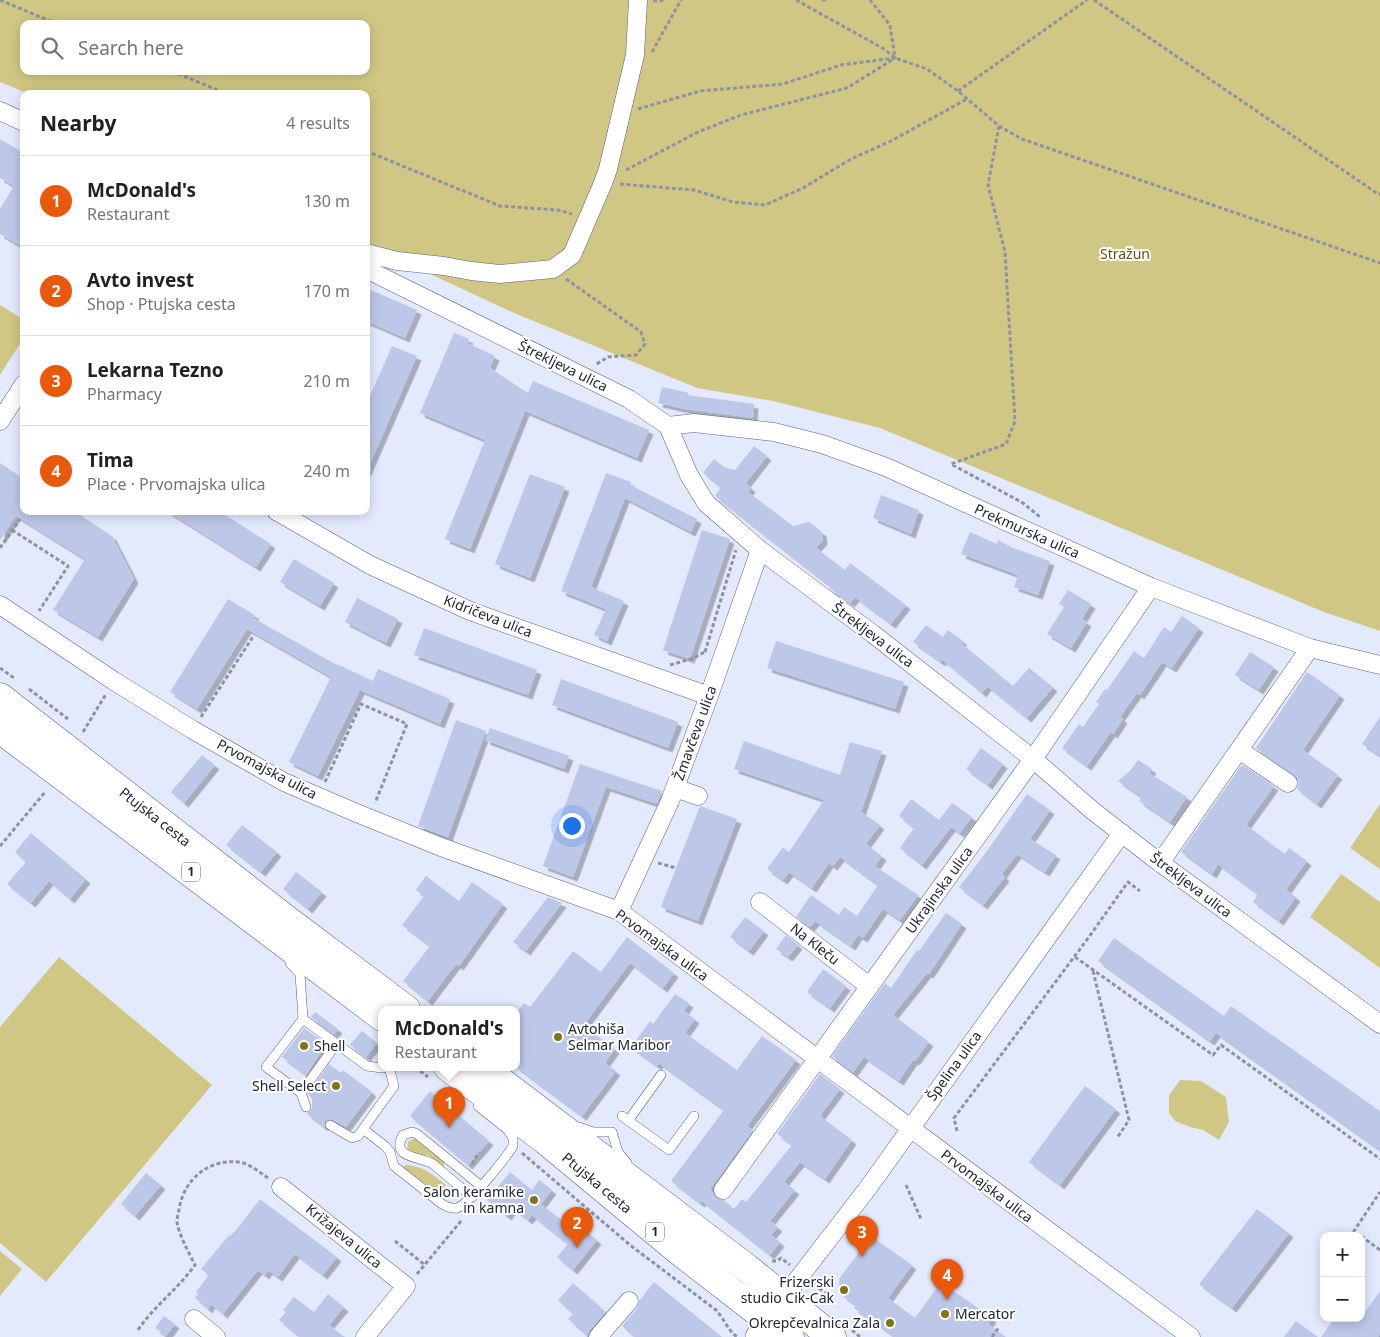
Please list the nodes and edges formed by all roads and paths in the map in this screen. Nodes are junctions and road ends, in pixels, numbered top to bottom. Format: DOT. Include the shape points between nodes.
graph roads {
  1 [pos="0,0"];
  2 [pos="638,0"];
  3 [pos="796,0"];
  4 [pos="822,0"];
  5 [pos="827,0"];
  6 [pos="870,0"];
  7 [pos="1087,0"];
  8 [pos="1094,0"];
  9 [pos="48,20"];
  10 [pos="895,58"];
  11 [pos="182,75"];
  12 [pos="217,90"];
  13 [pos="958,91"];
  14 [pos="966,99"];
  15 [pos="953,107"];
  16 [pos="0,112"];
  17 [pos="620,114"];
  18 [pos="20,120"];
  19 [pos="999,126"];
  20 [pos="370,153"];
  21 [pos="603,183"];
  22 [pos="1380,194"];
  23 [pos="587,217"];
  24 [pos="370,254"];
  25 [pos="1380,263"];
  26 [pos="553,269"];
  27 [pos="370,271"];
  28 [pos="586,377"];
  29 [pos="20,390"];
  30 [pos="0,421"];
  31 [pos="668,426"];
  32 [pos="283,515"];
  33 [pos="20,519"];
  34 [pos="1046,521"];
  35 [pos="12,530"];
  36 [pos="741,534"];
  37 [pos="0,548"];
  38 [pos="760,550"];
  39 [pos="1151,587"];
  40 [pos="0,605"];
  41 [pos="30,624"];
  42 [pos="254,635"];
  43 [pos="1310,648"];
  44 [pos="705,652"];
  45 [pos="702,660"];
  46 [pos="1380,665"];
  47 [pos="667,666"];
  48 [pos="114,681"];
  49 [pos="709,696"];
  50 [pos="0,697"];
  51 [pos="0,729"];
  52 [pos="193,730"];
  53 [pos="83,732"];
  54 [pos="1239,750"];
  55 [pos="1033,759"];
  56 [pos="1288,783"];
  57 [pos="675,788"];
  58 [pos="48,789"];
  59 [pos="698,796"];
  60 [pos="318,797"];
  61 [pos="369,818"];
  62 [pos="1122,833"];
  63 [pos="0,846"];
  64 [pos="650,861"];
  65 [pos="1160,862"];
  66 [pos="676,868"];
  67 [pos="1140,891"];
  68 [pos="760,902"];
  69 [pos="619,911"];
  70 [pos="284,957"];
  71 [pos="1075,957"];
  72 [pos="1093,970"];
  73 [pos="869,986"];
  74 [pos="402,1006"];
  75 [pos="378,1014"];
  76 [pos="303,1019"];
  77 [pos="1380,1024"];
  78 [pos="337,1044"];
  79 [pos="816,1059"];
  80 [pos="378,1067"];
  81 [pos="389,1071"];
  82 [pos="439,1071"];
  83 [pos="457,1074"];
  84 [pos="661,1075"];
  85 [pos="301,1093"];
  86 [pos="306,1107"];
  87 [pos="694,1116"];
  88 [pos="330,1125"];
  89 [pos="910,1128"];
  90 [pos="364,1129"];
  91 [pos="957,1131"];
  92 [pos="1117,1138"];
  93 [pos="513,1146"];
  94 [pos="1380,1159"];
  95 [pos="906,1185"];
  96 [pos="281,1186"];
  97 [pos="481,1186"];
  98 [pos="723,1190"];
  99 [pos="1380,1192"];
  100 [pos="472,1197"];
  101 [pos="921,1218"];
  102 [pos="1355,1232"];
  103 [pos="1365,1239"];
  104 [pos="395,1241"];
  105 [pos="1380,1250"];
  106 [pos="425,1264"];
  107 [pos="784,1297"];
  108 [pos="629,1301"];
  109 [pos="194,1319"];
  110 [pos="999,1327"];
  111 [pos="763,1329"];
  112 [pos="138,1330"];
  113 [pos="216,1337"];
  114 [pos="365,1337"];
  115 [pos="598,1337"];
  116 [pos="737,1337"];
  117 [pos="790,1337"];
  118 [pos="832,1337"];
  119 [pos="992,1337"];
  120 [pos="1191,1337"];
  1 -- 9 [label="path"];
  2 -- 17 [label="street" via="634,55"];
  3 -- 10 [label="path"];
  4 -- 5 [label="path"];
  6 -- 10 [label="path" via="890,25"];
  7 -- 13 [label="path"];
  8 -- 22 [label="path"];
  10 -- 13 [label="path" via="927,69"];
  10 -- 17 [label="path" via="841,65 783,84 700,90"];
  10 -- 21 [label="path" via="847,88 741,115 698,132"];
  11 -- 12 [label="path"];
  13 -- 14 [label="path"];
  14 -- 15 [label="path"];
  14 -- 19 [label="path"];
  14 -- 21 [label="path" via="803,188 765,205 733,202 694,190"];
  16 -- 18 [label="street"];
  17 -- 21 [label="street"];
  19 -- 25 [label="path" via="1022,138"];
  19 -- 34 [label="path" via="988,184 1005,252 1014,421 1006,444 951,464 1023,504"];
  20 -- 23 [label="path" via="500,206 558,210"];
  21 -- 23 [label="street"];
  23 -- 26 [label="street" via="572,255"];
  24 -- 26 [label="street" via="471,272 500,274"];
  26 -- 28 [label="path" via="640,332 645,344 636,354 608,357 591,367"];
  27 -- 28 [label="street, Štrekljeva ulica"];
  28 -- 31 [label="street, Štrekljeva ulica" via="629,399"];
  29 -- 30 [label="street"];
  31 -- 36 [label="street, Štrekljeva ulica" via="689,475 706,503"];
  31 -- 39 [label="street, Prekmurska ulica" via="694,423 774,432 822,444 886,467"];
  32 -- 49 [label="street, Kidričeva ulica" via="370,565 470,611"];
  33 -- 35 [label="path"];
  35 -- 37 [label="path"];
  35 -- 41 [label="path" via="68,566"];
  36 -- 38 [label="street, Štrekljeva ulica"];
  36 -- 44 [label="path"];
  38 -- 49 [label="street, Žmavčeva ulica"];
  38 -- 55 [label="street, Štrekljeva ulica"];
  39 -- 43 [label="street, Prekmurska ulica"];
  39 -- 55 [label="street, Ukrajinska ulica"];
  40 -- 41 [label="street, Prvomajska ulica"];
  41 -- 48 [label="street, Prvomajska ulica"];
  42 -- 52 [label="path"];
  43 -- 46 [label="street, Prekmurska ulica"];
  43 -- 54 [label="street"];
  44 -- 45 [label="path"];
  44 -- 47 [label="path" via="691,660"];
  48 -- 52 [label="street, Prvomajska ulica"];
  48 -- 53 [label="path"];
  49 -- 57 [label="street, Žmavčeva ulica"];
  50 -- 74 [label="main road, Ptujska cesta / 1"];
  51 -- 75 [label="main road, Ptujska cesta / 1" via="260,930"];
  52 -- 60 [label="street, Prvomajska ulica" via="284,782"];
  54 -- 56 [label="street"];
  54 -- 65 [label="street"];
  55 -- 62 [label="street, Štrekljeva ulica"];
  55 -- 73 [label="street, Ukrajinska ulica"];
  57 -- 59 [label="street"];
  57 -- 69 [label="street, Žmavčeva ulica"];
  58 -- 63 [label="path"];
  60 -- 61 [label="street, Prvomajska ulica"];
  60 -- 61 [label="path" via="361,704 407,724"];
  61 -- 69 [label="street, Prvomajska ulica"];
  62 -- 65 [label="street, Štrekljeva ulica"];
  62 -- 89 [label="street, Špelina ulica"];
  64 -- 66 [label="path"];
  65 -- 77 [label="street, Štrekljeva ulica"];
  67 -- 71 [label="path" via="1128,882"];
  68 -- 73 [label="street, Na Kleču"];
  69 -- 79 [label="street, Prvomajska ulica"];
  70 -- 76 [label="lane" via="300,974"];
  71 -- 72 [label="path"];
  71 -- 91 [label="path" via="954,1118"];
  72 -- 92 [label="path" via="1129,1120"];
  72 -- 94 [label="path" via="1213,1055 1222,1045"];
  73 -- 79 [label="street, Ukrajinska ulica"];
  76 -- 78 [label="lane"];
  76 -- 85 [label="lane" via="266,1067"];
  78 -- 80 [label="lane" via="367,1066"];
  78 -- 85 [label="lane"];
  79 -- 89 [label="street, Prvomajska ulica"];
  79 -- 98 [label="street, Ukrajinska ulica"];
  81 -- 90 [label="lane" via="394,1086"];
  82 -- 83 [label="path"];
  83 -- 93 [label="lane" via="476,1104 508,1130"];
  83 -- 107 [label="main road, Ptujska cesta / 1" via="528,1101"];
  83 -- 111 [label="main road, Ptujska cesta / 1" via="545,1140 665,1240"];
  84 -- 87 [label="lane" via="625,1119 669,1150"];
  85 -- 86 [label="lane"];
  88 -- 90 [label="lane" via="352,1138"];
  89 -- 107 [label="street, Špelina ulica"];
  89 -- 120 [label="street, Prvomajska ulica"];
  90 -- 100 [label="lane" via="390,1152 394,1166 448,1208 458,1208"];
  93 -- 97 [label="lane"];
  93 -- 116 [label="path" via="630,1245 716,1310 729,1331"];
  95 -- 101 [label="path"];
  96 -- 112 [label="path" via="238,1162 221,1162 204,1169 189,1182 180,1199 177,1221 195,1265"];
  96 -- 114 [label="street, Križajeva ulica" via="406,1286"];
  97 -- 100 [label="lane"];
  97 -- 100 [label="lane" via="417,1134 403,1135 400,1143 402,1153 433,1164"];
  99 -- 102 [label="path"];
  103 -- 105 [label="path"];
  104 -- 106 [label="path"];
  107 -- 111 [label="main road"];
  107 -- 118 [label="main road, Ptujska cesta / 1"];
  108 -- 115 [label="street"];
  109 -- 113 [label="street"];
  110 -- 119 [label="path"];
  111 -- 117 [label="main road, Ptujska cesta / 1"];
}
